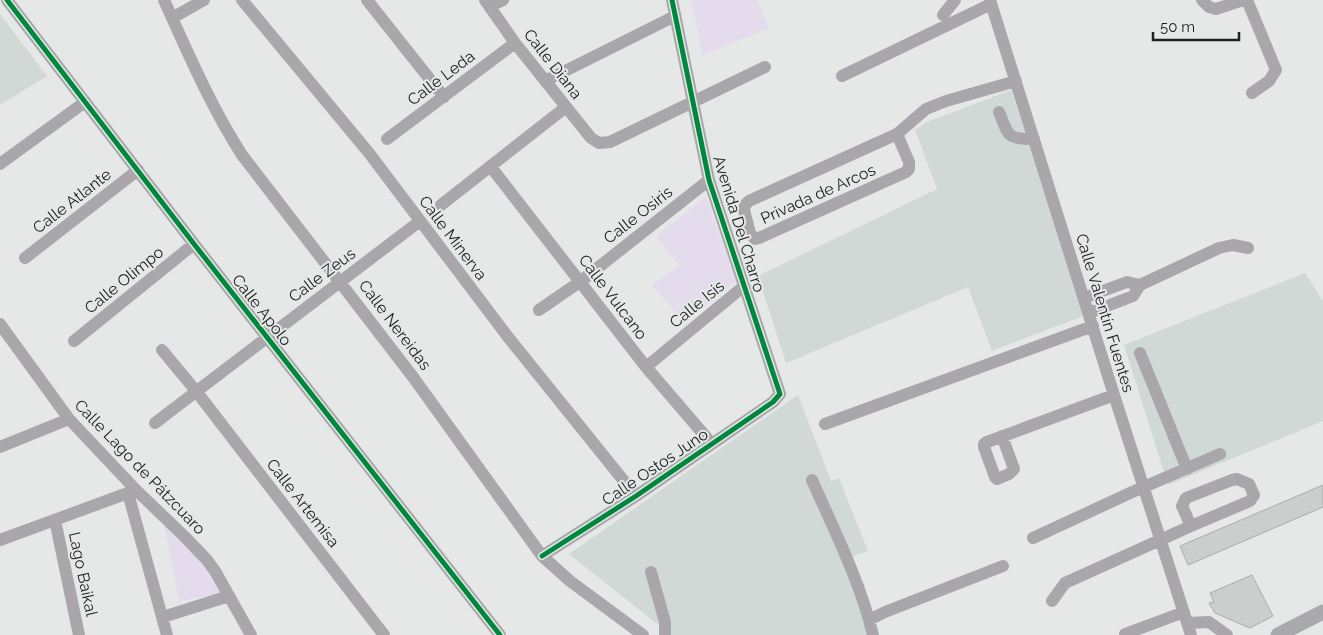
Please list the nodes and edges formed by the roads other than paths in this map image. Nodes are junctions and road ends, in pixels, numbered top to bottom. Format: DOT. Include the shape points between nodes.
graph roads {
  1 [pos="7,0"];
  2 [pos="164,0"];
  3 [pos="204,0"];
  4 [pos="242,0"];
  5 [pos="367,0"];
  6 [pos="503,0"];
  7 [pos="672,0"];
  8 [pos="955,0"];
  9 [pos="1202,0"];
  10 [pos="1243,0"];
  11 [pos="1247,0"];
  12 [pos="991,2"];
  13 [pos="487,3"];
  14 [pos="943,15"];
  15 [pos="675,16"];
  16 [pos="172,18"];
  17 [pos="515,43"];
  18 [pos="765,67"];
  19 [pos="842,76"];
  20 [pos="546,81"];
  21 [pos="1016,81"];
  22 [pos="1252,92"];
  23 [pos="444,97"];
  24 [pos="85,102"];
  25 [pos="693,102"];
  26 [pos="566,107"];
  27 [pos="999,112"];
  28 [pos="897,134"];
  29 [pos="1034,139"];
  30 [pos="387,140"];
  31 [pos="0,164"];
  32 [pos="491,167"];
  33 [pos="138,170"];
  34 [pos="709,180"];
  35 [pos="441,205"];
  36 [pos="420,221"];
  37 [pos="194,244"];
  38 [pos="1248,248"];
  39 [pos="26,258"];
  40 [pos="341,281"];
  41 [pos="581,281"];
  42 [pos="1140,285"];
  43 [pos="744,286"];
  44 [pos="1084,298"];
  45 [pos="539,310"];
  46 [pos="1089,313"];
  47 [pos="0,324"];
  48 [pos="1093,326"];
  49 [pos="267,337"];
  50 [pos="74,341"];
  51 [pos="162,350"];
  52 [pos="1140,353"];
  53 [pos="646,367"];
  54 [pos="196,391"];
  55 [pos="780,394"];
  56 [pos="1114,395"];
  57 [pos="69,419"];
  58 [pos="155,423"];
  59 [pos="826,424"];
  60 [pos="1002,436"];
  61 [pos="712,444"];
  62 [pos="0,447"];
  63 [pos="1220,454"];
  64 [pos="1187,468"];
  65 [pos="812,480"];
  66 [pos="1144,488"];
  67 [pos="132,492"];
  68 [pos="636,496"];
  69 [pos="55,520"];
  70 [pos="1191,526"];
  71 [pos="1033,538"];
  72 [pos="0,540"];
  73 [pos="1160,540"];
  74 [pos="542,556"];
  75 [pos="1003,566"];
  76 [pos="651,572"];
  77 [pos="229,596"];
  78 [pos="1052,601"];
  79 [pos="1321,616"];
  80 [pos="163,617"];
  81 [pos="869,620"];
  82 [pos="1187,623"];
  83 [pos="636,633"];
  84 [pos="1125,634"];
  85 [pos="79,635"];
  86 [pos="167,635"];
  87 [pos="251,635"];
  88 [pos="384,635"];
  89 [pos="500,635"];
  90 [pos="665,635"];
  91 [pos="873,635"];
  92 [pos="1227,635"];
  93 [pos="1278,635"];
  1 -- 24 [label="street, Calle Apolo"];
  2 -- 16 [label="street, Calle Nereidas"];
  3 -- 16 [label="street"];
  4 -- 36 [label="street, Calle Minerva"];
  5 -- 23 [label="street"];
  6 -- 13 [label="street"];
  7 -- 15 [label="street, Avenida Del Charro"];
  8 -- 14 [label="street"];
  9 -- 10 [label="street" via="1216,9"];
  11 -- 22 [label="street" via="1276,70 1269,81"];
  12 -- 19 [label="street"];
  12 -- 21 [label="street, Calle Valentín Fuentes"];
  13 -- 17 [label="street, Calle Diana"];
  15 -- 20 [label="street"];
  15 -- 25 [label="street, Avenida Del Charro"];
  16 -- 40 [label="street, Calle Nereidas" via="232,140"];
  17 -- 20 [label="street, Calle Diana"];
  17 -- 23 [label="street, Calle Leda"];
  18 -- 25 [label="street"];
  20 -- 26 [label="street, Calle Diana"];
  21 -- 28 [label="street, Privada de Arcos" via="926,109"];
  21 -- 29 [label="street, Calle Valentín Fuentes"];
  23 -- 30 [label="street, Calle Leda"];
  24 -- 31 [label="street"];
  24 -- 33 [label="street, Calle Apolo"];
  25 -- 26 [label="street, Calle Diana" via="610,142 591,138"];
  25 -- 34 [label="street, Avenida Del Charro"];
  26 -- 32 [label="street"];
  27 -- 29 [label="street" via="1008,133 1015,139"];
  28 -- 28 [label="street, Privada de Arcos" via="909,162 906,172 758,238 752,236 744,210 749,201"];
  29 -- 44 [label="street, Calle Valentín Fuentes"];
  32 -- 35 [label="street"];
  32 -- 41 [label="street, Calle Vulcano"];
  33 -- 37 [label="street, Calle Apolo"];
  33 -- 39 [label="street, Calle Atlante"];
  34 -- 41 [label="street, Calle Osiris"];
  34 -- 43 [label="street, Avenida Del Charro"];
  36 -- 40 [label="street, Calle Zeus"];
  36 -- 68 [label="street, Calle Minerva"];
  37 -- 49 [label="street, Calle Apolo"];
  37 -- 50 [label="street, Calle Olimpo"];
  38 -- 42 [label="street" via="1233,245 1219,248"];
  40 -- 49 [label="street, Calle Zeus"];
  40 -- 74 [label="street, Calle Nereidas"];
  41 -- 45 [label="street, Calle Osiris"];
  41 -- 53 [label="street, Calle Vulcano"];
  42 -- 44 [label="street" via="1127,282"];
  42 -- 46 [label="street" via="1133,296"];
  43 -- 53 [label="street, Calle Isis"];
  43 -- 55 [label="street, Avenida Del Charro"];
  44 -- 46 [label="street, Calle Valentín Fuentes"];
  46 -- 48 [label="street, Calle Valentín Fuentes"];
  47 -- 57 [label="street, Calle Lago de Pátzcuaro"];
  48 -- 56 [label="street, Calle Valentín Fuentes"];
  48 -- 59 [label="street"];
  49 -- 54 [label="street, Calle Zeus"];
  49 -- 89 [label="street, Calle Apolo"];
  51 -- 54 [label="street, Calle Artemisa"];
  52 -- 64 [label="street"];
  53 -- 61 [label="street, Calle Vulcano"];
  54 -- 58 [label="street, Calle Zeus"];
  54 -- 88 [label="street, Calle Artemisa"];
  55 -- 61 [label="street, Calle Ostos Juno"];
  56 -- 60 [label="street"];
  56 -- 66 [label="street, Calle Valentín Fuentes"];
  57 -- 62 [label="street"];
  57 -- 67 [label="street, Calle Lago de Pátzcuaro"];
  61 -- 68 [label="street, Calle Ostos Juno"];
  63 -- 64 [label="street"];
  64 -- 66 [label="street"];
  65 -- 81 [label="street"];
  66 -- 71 [label="street"];
  66 -- 73 [label="street, Calle Valentín Fuentes"];
  67 -- 69 [label="street"];
  67 -- 77 [label="street, Calle Lago de Pátzcuaro" via="207,560"];
  67 -- 80 [label="street"];
  68 -- 74 [label="street, Calle Ostos Juno"];
  69 -- 72 [label="street"];
  69 -- 85 [label="street, Lago Baikal"];
  70 -- 70 [label="street" via="1250,501 1254,495 1249,484 1232,480 1186,498 1182,506"];
  70 -- 73 [label="street"];
  73 -- 78 [label="street" via="1065,583"];
  73 -- 82 [label="street, Calle Valentín Fuentes"];
  74 -- 83 [label="street, Calle Nereidas"];
  75 -- 81 [label="street"];
  76 -- 90 [label="street" via="665,622"];
  77 -- 80 [label="street"];
  77 -- 87 [label="street, Calle Lago de Pátzcuaro"];
  79 -- 93 [label="main road"];
  80 -- 86 [label="street"];
  81 -- 91 [label="street"];
  82 -- 84 [label="street"];
  82 -- 92 [label="street" via="1209,622"];
}
